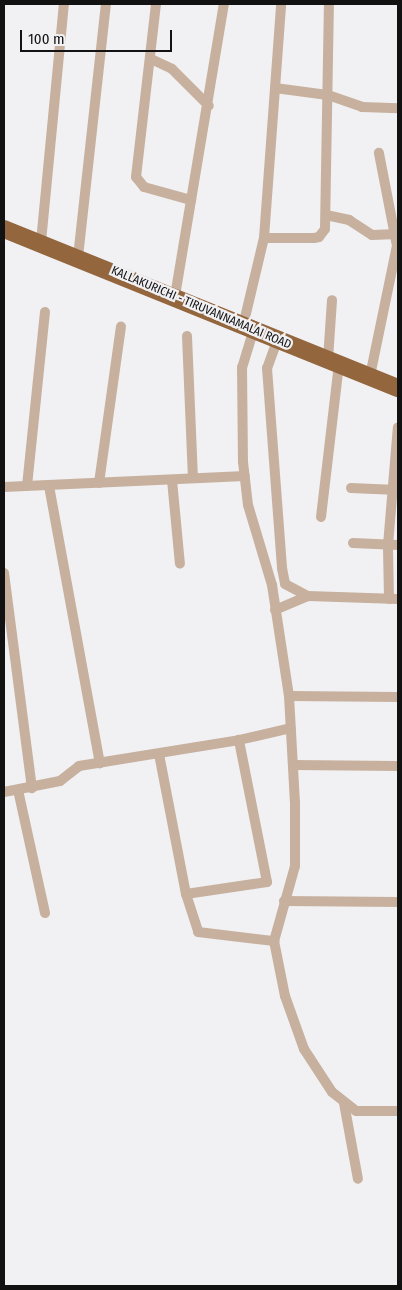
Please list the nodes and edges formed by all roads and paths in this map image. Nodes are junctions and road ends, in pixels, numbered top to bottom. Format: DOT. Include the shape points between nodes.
graph roads {
  1 [pos="64,4"];
  2 [pos="106,4"];
  3 [pos="156,4"];
  4 [pos="224,4"];
  5 [pos="281,4"];
  6 [pos="329,4"];
  7 [pos="151,59"];
  8 [pos="275,88"];
  9 [pos="328,95"];
  10 [pos="209,106"];
  11 [pos="398,108"];
  12 [pos="379,153"];
  13 [pos="191,200"];
  14 [pos="326,214"];
  15 [pos="4,229"];
  16 [pos="397,234"];
  17 [pos="264,238"];
  18 [pos="41,242"];
  19 [pos="78,257"];
  20 [pos="175,296"];
  21 [pos="332,300"];
  22 [pos="45,312"];
  23 [pos="121,327"];
  24 [pos="248,329"];
  25 [pos="187,336"];
  26 [pos="277,341"];
  27 [pos="334,362"];
  28 [pos="370,376"];
  29 [pos="398,388"];
  30 [pos="398,427"];
  31 [pos="245,476"];
  32 [pos="193,477"];
  33 [pos="172,480"];
  34 [pos="99,483"];
  35 [pos="27,486"];
  36 [pos="49,486"];
  37 [pos="4,487"];
  38 [pos="351,488"];
  39 [pos="395,490"];
  40 [pos="321,517"];
  41 [pos="353,543"];
  42 [pos="393,545"];
  43 [pos="180,564"];
  44 [pos="4,573"];
  45 [pos="308,596"];
  46 [pos="394,599"];
  47 [pos="275,610"];
  48 [pos="289,696"];
  49 [pos="398,697"];
  50 [pos="291,728"];
  51 [pos="239,740"];
  52 [pos="158,754"];
  53 [pos="100,763"];
  54 [pos="293,765"];
  55 [pos="398,766"];
  56 [pos="32,788"];
  57 [pos="18,790"];
  58 [pos="4,792"];
  59 [pos="186,894"];
  60 [pos="284,902"];
  61 [pos="398,902"];
  62 [pos="45,913"];
  63 [pos="274,941"];
  64 [pos="344,1103"];
  65 [pos="398,1111"];
  66 [pos="358,1179"];
  1 -- 18 [label="street"];
  2 -- 19 [label="street"];
  3 -- 7 [label="street"];
  4 -- 10 [label="street"];
  5 -- 8 [label="street"];
  6 -- 9 [label="street"];
  7 -- 10 [label="street" via="172,69"];
  7 -- 13 [label="street" via="137,182"];
  8 -- 9 [label="street"];
  8 -- 17 [label="street"];
  9 -- 11 [label="street" via="352,105"];
  9 -- 14 [label="street"];
  10 -- 13 [label="street"];
  12 -- 16 [label="street"];
  13 -- 20 [label="street"];
  14 -- 16 [label="street" via="349,220 372,235"];
  14 -- 17 [label="street" via="325,230 320,237"];
  15 -- 18 [label="highway, KALLAKURICHI - TIRUVANNAMALAI ROAD"];
  16 -- 28 [label="street" via="396,259"];
  17 -- 24 [label="street"];
  18 -- 19 [label="highway, KALLAKURICHI - TIRUVANNAMALAI ROAD"];
  19 -- 20 [label="highway, KALLAKURICHI - TIRUVANNAMALAI ROAD"];
  20 -- 24 [label="highway, KALLAKURICHI - TIRUVANNAMALAI ROAD"];
  21 -- 27 [label="street"];
  22 -- 35 [label="street"];
  23 -- 34 [label="street"];
  24 -- 26 [label="highway, KALLAKURICHI - TIRUVANNAMALAI ROAD"];
  24 -- 31 [label="street" via="242,367"];
  25 -- 32 [label="street"];
  26 -- 27 [label="highway, KALLAKURICHI - TIRUVANNAMALAI ROAD"];
  26 -- 45 [label="street" via="267,368 282,568 285,584"];
  27 -- 28 [label="highway, KALLAKURICHI - TIRUVANNAMALAI ROAD"];
  27 -- 40 [label="street"];
  28 -- 29 [label="highway, KALLAKURICHI - TIRUVANNAMALAI ROAD"];
  30 -- 39 [label="street"];
  31 -- 32 [label="street"];
  31 -- 47 [label="street" via="248,505 272,585"];
  32 -- 33 [label="street"];
  33 -- 34 [label="street"];
  33 -- 43 [label="street"];
  34 -- 36 [label="street"];
  35 -- 36 [label="street"];
  35 -- 37 [label="street"];
  36 -- 53 [label="street"];
  38 -- 39 [label="street"];
  39 -- 42 [label="street"];
  41 -- 42 [label="street"];
  42 -- 46 [label="street"];
  44 -- 56 [label="street"];
  45 -- 46 [label="street"];
  45 -- 47 [label="street"];
  47 -- 48 [label="street"];
  48 -- 49 [label="street"];
  48 -- 50 [label="street"];
  50 -- 51 [label="street"];
  50 -- 54 [label="street"];
  51 -- 52 [label="street"];
  51 -- 59 [label="street" via="266,882"];
  52 -- 53 [label="street"];
  52 -- 59 [label="street"];
  53 -- 56 [label="street" via="79,766 60,781"];
  54 -- 55 [label="street"];
  54 -- 60 [label="street" via="295,866"];
  56 -- 57 [label="street"];
  57 -- 58 [label="street"];
  57 -- 62 [label="street"];
  59 -- 63 [label="street" via="198,932"];
  60 -- 61 [label="street"];
  60 -- 63 [label="street"];
  63 -- 64 [label="street" via="285,996 304,1049 332,1092"];
  64 -- 65 [label="street" via="356,1111"];
  64 -- 66 [label="street"];
}
